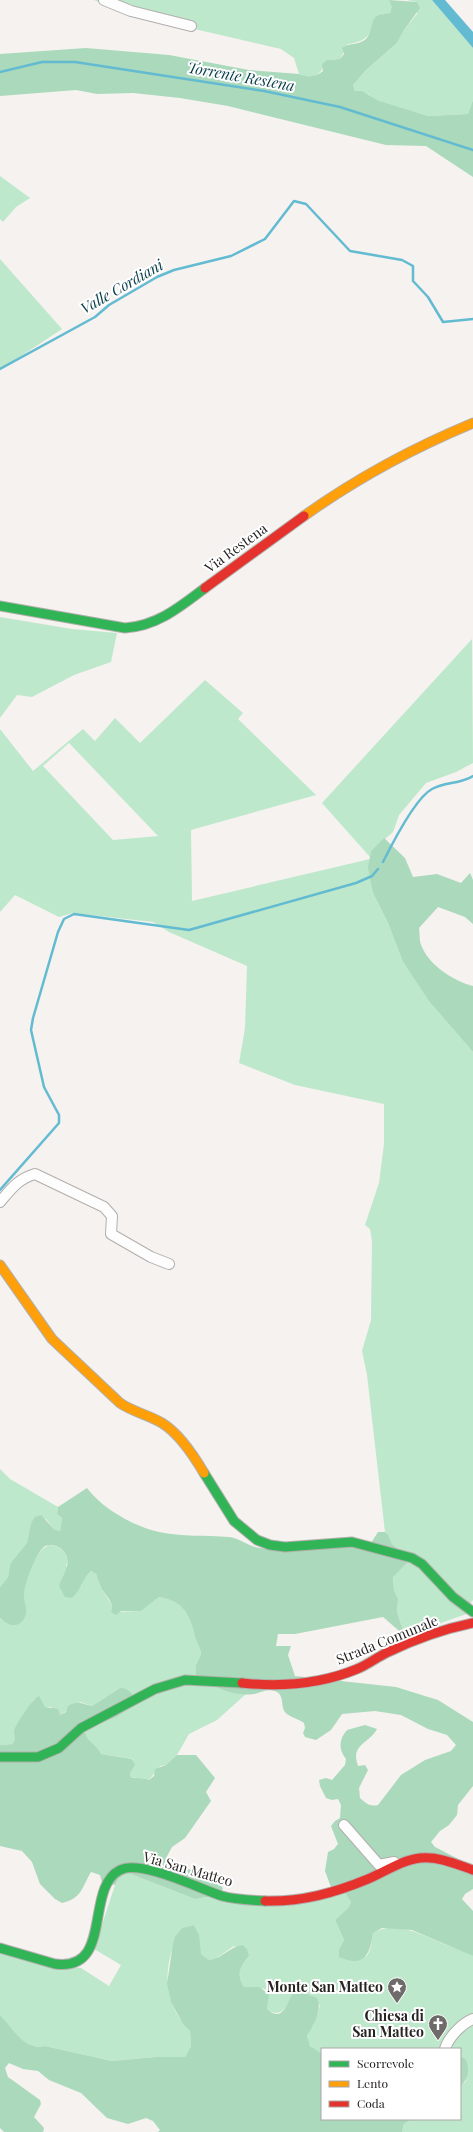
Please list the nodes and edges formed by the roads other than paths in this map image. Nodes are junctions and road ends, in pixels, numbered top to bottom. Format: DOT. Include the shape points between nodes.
graph roads {
  1 [pos="104,0"];
  2 [pos="191,26"];
  3 [pos="473,423"];
  4 [pos="0,606"];
  5 [pos="0,1202"];
  6 [pos="169,1264"];
  7 [pos="0,1265"];
  8 [pos="473,1612"];
  9 [pos="473,1624"];
  10 [pos="0,1757"];
  11 [pos="344,1825"];
  12 [pos="412,1859"];
  13 [pos="473,1870"];
  14 [pos="0,1948"];
  15 [pos="473,2019"];
  16 [pos="445,2048"];
  1 -- 2 [label="street"];
  3 -- 4 [label="street, Via Restena" via="403,456 335,494 179,608 153,624 125,628"];
  5 -- 6 [label="street" via="17,1182 35,1174 104,1207 112,1216 111,1234 151,1257"];
  7 -- 8 [label="street" via="52,1339 120,1403 132,1411 162,1423 187,1446 219,1493 234,1521 247,1534 270,1545 286,1547 352,1542 412,1558 422,1564 453,1597"];
  9 -- 10 [label="street, Strada Comunale" via="458,1626 421,1639 386,1653 358,1669 330,1678 274,1686 185,1680 155,1689 126,1703 81,1728 59,1748 38,1757"];
  11 -- 12 [label="street" via="379,1865"];
  12 -- 13 [label="street, Via San Matteo" via="434,1858"];
  12 -- 14 [label="street, Via San Matteo" via="332,1894 306,1900 277,1901 224,1896 143,1869 121,1869 107,1880 88,1954 76,1964 60,1965"];
  15 -- 16 [label="street" via="447,2042"];
}
